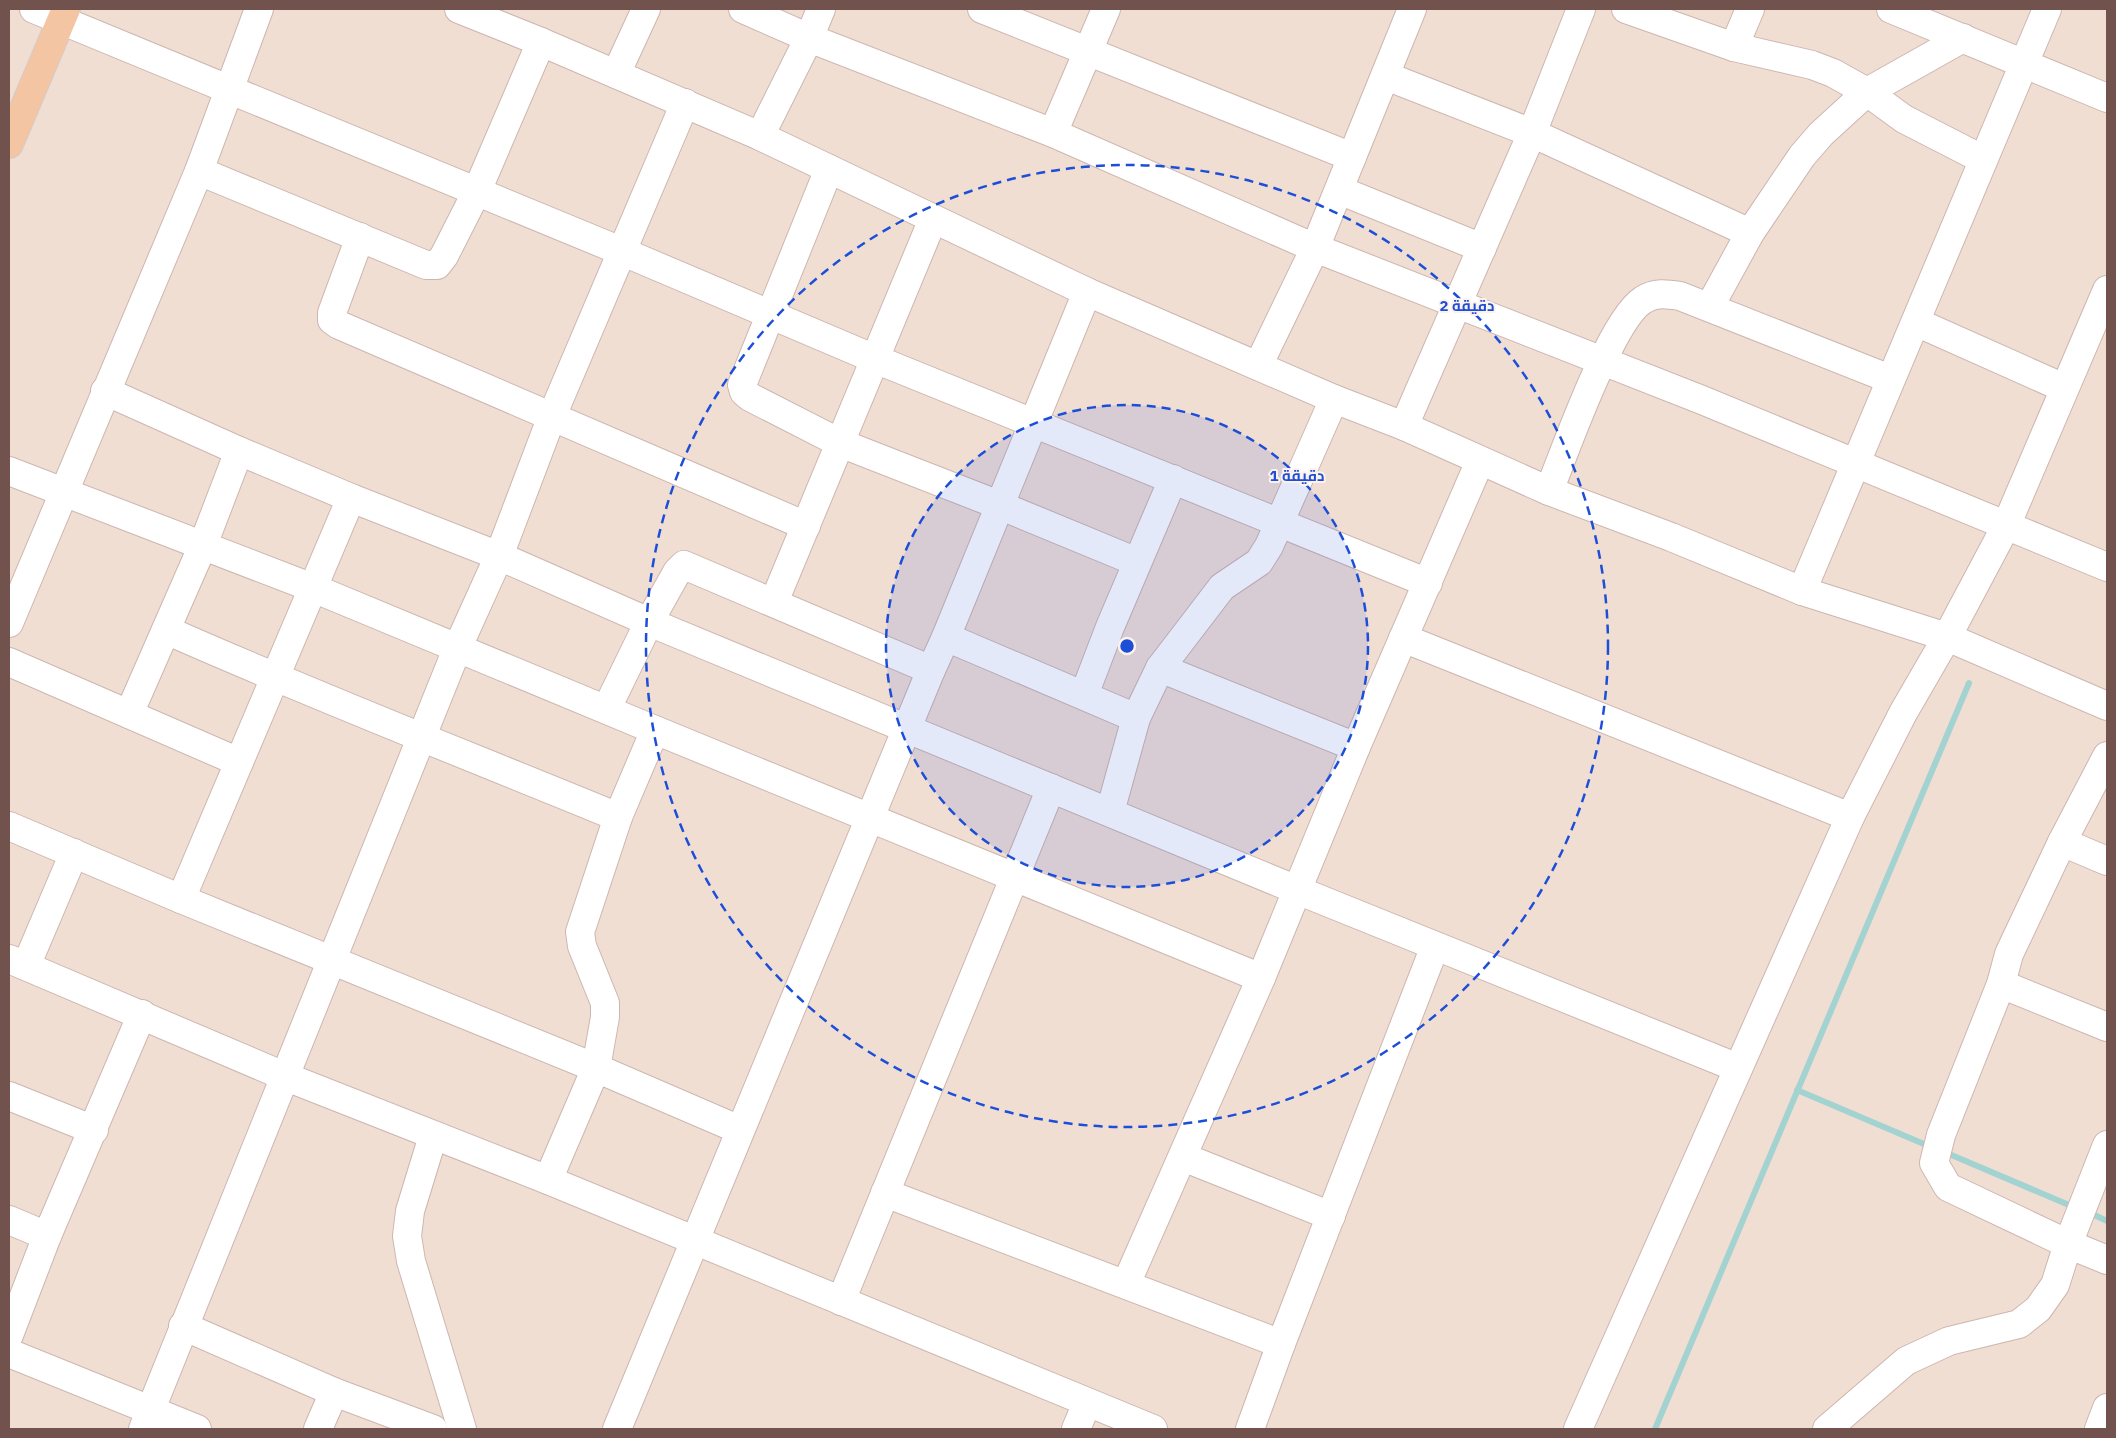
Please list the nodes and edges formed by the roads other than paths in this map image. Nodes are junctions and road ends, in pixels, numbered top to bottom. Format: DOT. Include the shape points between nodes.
graph roads {
  1 [pos="34,9"];
  2 [pos="259,9"];
  3 [pos="463,9"];
  4 [pos="646,9"];
  5 [pos="743,9"];
  6 [pos="821,9"];
  7 [pos="982,9"];
  8 [pos="1106,9"];
  9 [pos="1412,9"];
  10 [pos="1581,9"];
  11 [pos="1626,9"];
  12 [pos="1750,9"];
  13 [pos="1891,9"];
  14 [pos="2047,9"];
  15 [pos="64,14"];
  16 [pos="809,38"];
  17 [pos="1963,38"];
  18 [pos="541,42"];
  19 [pos="1734,47"];
  20 [pos="1087,52"];
  21 [pos="2024,64"];
  22 [pos="616,74"];
  23 [pos="1386,76"];
  24 [pos="230,90"];
  25 [pos="1867,92"];
  26 [pos="2107,98"];
  27 [pos="685,103"];
  28 [pos="1053,133"];
  29 [pos="1532,133"];
  30 [pos="760,136"];
  31 [pos="9,144"];
  32 [pos="1352,157"];
  33 [pos="1982,159"];
  34 [pos="830,169"];
  35 [pos="199,171"];
  36 [pos="1339,190"];
  37 [pos="477,191"];
  38 [pos="933,219"];
  39 [pos="1750,233"];
  40 [pos="360,237"];
  41 [pos="1315,248"];
  42 [pos="1482,248"];
  43 [pos="621,251"];
  44 [pos="2107,290"];
  45 [pos="1087,292"];
  46 [pos="1457,305"];
  47 [pos="1710,306"];
  48 [pos="770,314"];
  49 [pos="1916,322"];
  50 [pos="875,359"];
  51 [pos="1602,361"];
  52 [pos="1258,366"];
  53 [pos="1890,380"];
  54 [pos="2064,388"];
  55 [pos="105,391"];
  56 [pos="1334,399"];
  57 [pos="552,416"];
  58 [pos="1033,423"];
  59 [pos="1404,426"];
  60 [pos="840,443"];
  61 [pos="240,451"];
  62 [pos="1480,461"];
  63 [pos="1855,462"];
  64 [pos="9,471"];
  65 [pos="1173,479"];
  66 [pos="1549,490"];
  67 [pos="63,492"];
  68 [pos="351,498"];
  69 [pos="999,505"];
  70 [pos="1280,523"];
  71 [pos="806,526"];
  72 [pos="2006,526"];
  73 [pos="203,545"];
  74 [pos="499,556"];
  75 [pos="1137,562"];
  76 [pos="2107,566"];
  77 [pos="1428,583"];
  78 [pos="313,588"];
  79 [pos="1802,591"];
  80 [pos="774,602"];
  81 [pos="649,622"];
  82 [pos="9,623"];
  83 [pos="166,630"];
  84 [pos="946,637"];
  85 [pos="1947,637"];
  86 [pos="1402,638"];
  87 [pos="457,649"];
  88 [pos="9,662"];
  89 [pos="1160,668"];
  90 [pos="931,670"];
  91 [pos="274,678"];
  92 [pos="1084,695"];
  93 [pos="2107,706"];
  94 [pos="607,708"];
  95 [pos="128,714"];
  96 [pos="1136,718"];
  97 [pos="906,728"];
  98 [pos="655,730"];
  99 [pos="422,737"];
  100 [pos="1356,747"];
  101 [pos="2107,756"];
  102 [pos="239,762"];
  103 [pos="1051,788"];
  104 [pos="1110,812"];
  105 [pos="618,817"];
  106 [pos="1850,817"];
  107 [pos="869,818"];
  108 [pos="9,826"];
  109 [pos="2062,842"];
  110 [pos="74,853"];
  111 [pos="2107,861"];
  112 [pos="1014,878"];
  113 [pos="1297,890"];
  114 [pos="181,898"];
  115 [pos="1436,946"];
  116 [pos="331,959"];
  117 [pos="18,962"];
  118 [pos="1261,978"];
  119 [pos="2001,984"];
  120 [pos="142,1014"];
  121 [pos="2107,1027"];
  122 [pos="596,1068"];
  123 [pos="1738,1068"];
  124 [pos="284,1076"];
  125 [pos="9,1096"];
  126 [pos="94,1130"];
  127 [pos="740,1130"];
  128 [pos="433,1136"];
  129 [pos="2107,1145"];
  130 [pos="1183,1156"];
  131 [pos="548,1180"];
  132 [pos="885,1193"];
  133 [pos="1331,1216"];
  134 [pos="9,1220"];
  135 [pos="47,1236"];
  136 [pos="694,1242"];
  137 [pos="2068,1244"];
  138 [pos="2107,1260"];
  139 [pos="1126,1284"];
  140 [pos="841,1302"];
  141 [pos="183,1326"];
  142 [pos="9,1335"];
  143 [pos="1281,1344"];
  144 [pos="9,1353"];
  145 [pos="334,1392"];
  146 [pos="1087,1403"];
  147 [pos="2107,1408"];
  148 [pos="146,1420"];
  149 [pos="197,1429"];
  150 [pos="318,1429"];
  151 [pos="433,1429"];
  152 [pos="462,1429"];
  153 [pos="617,1429"];
  154 [pos="1076,1429"];
  155 [pos="1153,1429"];
  156 [pos="1250,1429"];
  157 [pos="1578,1429"];
  158 [pos="1827,1429"];
  159 [pos="2099,1429"];
  1 -- 15 [label="street"];
  2 -- 24 [label="street"];
  3 -- 18 [label="street"];
  4 -- 22 [label="street"];
  5 -- 16 [label="street"];
  6 -- 16 [label="street"];
  7 -- 20 [label="street"];
  8 -- 20 [label="street"];
  9 -- 23 [label="street"];
  10 -- 29 [label="street"];
  11 -- 19 [label="street"];
  12 -- 19 [label="street"];
  13 -- 17 [label="street"];
  14 -- 21 [label="street"];
  15 -- 24 [label="street"];
  15 -- 31 [label="main road"];
  16 -- 28 [label="street"];
  16 -- 30 [label="street"];
  17 -- 21 [label="street"];
  17 -- 25 [label="street"];
  18 -- 22 [label="street"];
  18 -- 37 [label="street"];
  19 -- 25 [label="street" via="1812,65"];
  20 -- 28 [label="street"];
  20 -- 32 [label="street"];
  21 -- 26 [label="street"];
  21 -- 33 [label="street"];
  22 -- 27 [label="street"];
  23 -- 29 [label="street"];
  23 -- 32 [label="street"];
  24 -- 35 [label="street"];
  24 -- 37 [label="street"];
  25 -- 33 [label="street" via="1904,119"];
  25 -- 39 [label="street" via="1838,117 1802,156"];
  27 -- 30 [label="street"];
  27 -- 43 [label="street"];
  28 -- 41 [label="street"];
  29 -- 39 [label="street"];
  29 -- 42 [label="street"];
  30 -- 34 [label="street"];
  32 -- 36 [label="street"];
  33 -- 49 [label="street"];
  34 -- 38 [label="street"];
  34 -- 48 [label="street"];
  35 -- 40 [label="street"];
  35 -- 55 [label="street"];
  36 -- 41 [label="street"];
  36 -- 42 [label="street"];
  37 -- 40 [label="street" via="437,265 426,265"];
  37 -- 43 [label="street"];
  38 -- 45 [label="street"];
  38 -- 50 [label="street"];
  39 -- 47 [label="street"];
  40 -- 57 [label="street" via="332,320"];
  41 -- 46 [label="street"];
  41 -- 52 [label="street"];
  42 -- 46 [label="street"];
  43 -- 48 [label="street"];
  43 -- 57 [label="street"];
  44 -- 54 [label="street"];
  45 -- 52 [label="street"];
  45 -- 58 [label="street"];
  46 -- 51 [label="street"];
  46 -- 59 [label="street"];
  47 -- 51 [label="street" via="1680,296 1660,294 1644,299 1631,310"];
  47 -- 53 [label="street"];
  48 -- 50 [label="street"];
  48 -- 60 [label="street" via="742,385 744,392"];
  49 -- 53 [label="street"];
  49 -- 54 [label="street"];
  50 -- 58 [label="street"];
  50 -- 60 [label="street"];
  51 -- 63 [label="street"];
  51 -- 66 [label="street"];
  52 -- 56 [label="street"];
  53 -- 63 [label="street"];
  54 -- 72 [label="street"];
  55 -- 61 [label="street"];
  55 -- 67 [label="street"];
  56 -- 59 [label="street"];
  56 -- 70 [label="street"];
  57 -- 71 [label="street"];
  57 -- 74 [label="street"];
  58 -- 65 [label="street"];
  58 -- 69 [label="street"];
  59 -- 62 [label="street"];
  60 -- 69 [label="street"];
  60 -- 71 [label="street"];
  61 -- 68 [label="street"];
  61 -- 73 [label="street"];
  62 -- 66 [label="street"];
  62 -- 77 [label="street"];
  63 -- 72 [label="street"];
  63 -- 79 [label="street"];
  64 -- 67 [label="street"];
  65 -- 70 [label="street"];
  65 -- 75 [label="street"];
  66 -- 79 [label="street"];
  67 -- 73 [label="street"];
  67 -- 82 [label="street"];
  68 -- 74 [label="street"];
  68 -- 78 [label="street"];
  69 -- 75 [label="street"];
  69 -- 84 [label="street"];
  70 -- 77 [label="street"];
  70 -- 89 [label="street" via="1259,562 1222,587"];
  71 -- 80 [label="street"];
  72 -- 76 [label="street"];
  72 -- 85 [label="street"];
  73 -- 78 [label="street"];
  73 -- 83 [label="street"];
  74 -- 81 [label="street"];
  74 -- 87 [label="street"];
  75 -- 92 [label="street"];
  77 -- 86 [label="street"];
  78 -- 87 [label="street"];
  78 -- 91 [label="street"];
  79 -- 85 [label="street"];
  80 -- 81 [label="street" via="684,566 677,572"];
  80 -- 90 [label="street"];
  81 -- 94 [label="street"];
  81 -- 97 [label="street"];
  83 -- 91 [label="street"];
  83 -- 95 [label="street"];
  84 -- 90 [label="street"];
  84 -- 92 [label="street"];
  85 -- 93 [label="street"];
  85 -- 106 [label="street" via="1903,713"];
  86 -- 100 [label="street"];
  86 -- 106 [label="street"];
  87 -- 94 [label="street"];
  87 -- 99 [label="street"];
  88 -- 95 [label="street"];
  89 -- 96 [label="street"];
  89 -- 100 [label="street"];
  90 -- 97 [label="street"];
  91 -- 99 [label="street"];
  91 -- 102 [label="street"];
  92 -- 96 [label="street"];
  94 -- 98 [label="street"];
  95 -- 102 [label="street"];
  96 -- 104 [label="street"];
  97 -- 103 [label="street"];
  97 -- 107 [label="street"];
  98 -- 105 [label="street"];
  98 -- 107 [label="street"];
  99 -- 105 [label="street"];
  99 -- 116 [label="street"];
  100 -- 113 [label="street"];
  101 -- 109 [label="street"];
  102 -- 114 [label="street"];
  103 -- 104 [label="street"];
  103 -- 112 [label="street"];
  104 -- 113 [label="street"];
  105 -- 122 [label="street" via="580,932 582,946 605,1003"];
  106 -- 123 [label="street"];
  107 -- 112 [label="street"];
  107 -- 127 [label="street"];
  108 -- 110 [label="street"];
  109 -- 111 [label="street"];
  109 -- 119 [label="street" via="2009,954"];
  110 -- 114 [label="street"];
  110 -- 117 [label="street"];
  112 -- 118 [label="street"];
  112 -- 132 [label="street"];
  113 -- 115 [label="street"];
  113 -- 118 [label="street"];
  114 -- 116 [label="street"];
  115 -- 123 [label="street"];
  115 -- 133 [label="street"];
  116 -- 122 [label="street"];
  116 -- 124 [label="street"];
  117 -- 120 [label="street"];
  118 -- 130 [label="street"];
  119 -- 121 [label="street"];
  119 -- 137 [label="street" via="1941,1135 1934,1163 1948,1187"];
  120 -- 124 [label="street"];
  120 -- 126 [label="street"];
  122 -- 127 [label="street"];
  122 -- 131 [label="street"];
  123 -- 157 [label="street"];
  124 -- 128 [label="street"];
  124 -- 141 [label="street"];
  125 -- 126 [label="street"];
  126 -- 135 [label="street"];
  127 -- 136 [label="street"];
  128 -- 131 [label="street"];
  128 -- 152 [label="street" via="410,1211 407,1236 411,1261"];
  129 -- 137 [label="street"];
  130 -- 133 [label="street"];
  130 -- 139 [label="street"];
  131 -- 136 [label="street"];
  132 -- 139 [label="street"];
  132 -- 140 [label="street"];
  133 -- 143 [label="street"];
  134 -- 135 [label="street"];
  135 -- 142 [label="street"];
  136 -- 140 [label="street"];
  136 -- 153 [label="street"];
  137 -- 138 [label="street"];
  137 -- 158 [label="street" via="2055,1285 2038,1309 2019,1324 1949,1341 1906,1362"];
  139 -- 143 [label="street"];
  140 -- 146 [label="street"];
  141 -- 145 [label="street"];
  141 -- 148 [label="street"];
  143 -- 156 [label="street"];
  144 -- 148 [label="street"];
  145 -- 150 [label="street"];
  145 -- 151 [label="street"];
  146 -- 154 [label="street"];
  146 -- 155 [label="street"];
  147 -- 159 [label="street"];
  148 -- 149 [label="street"];
}
